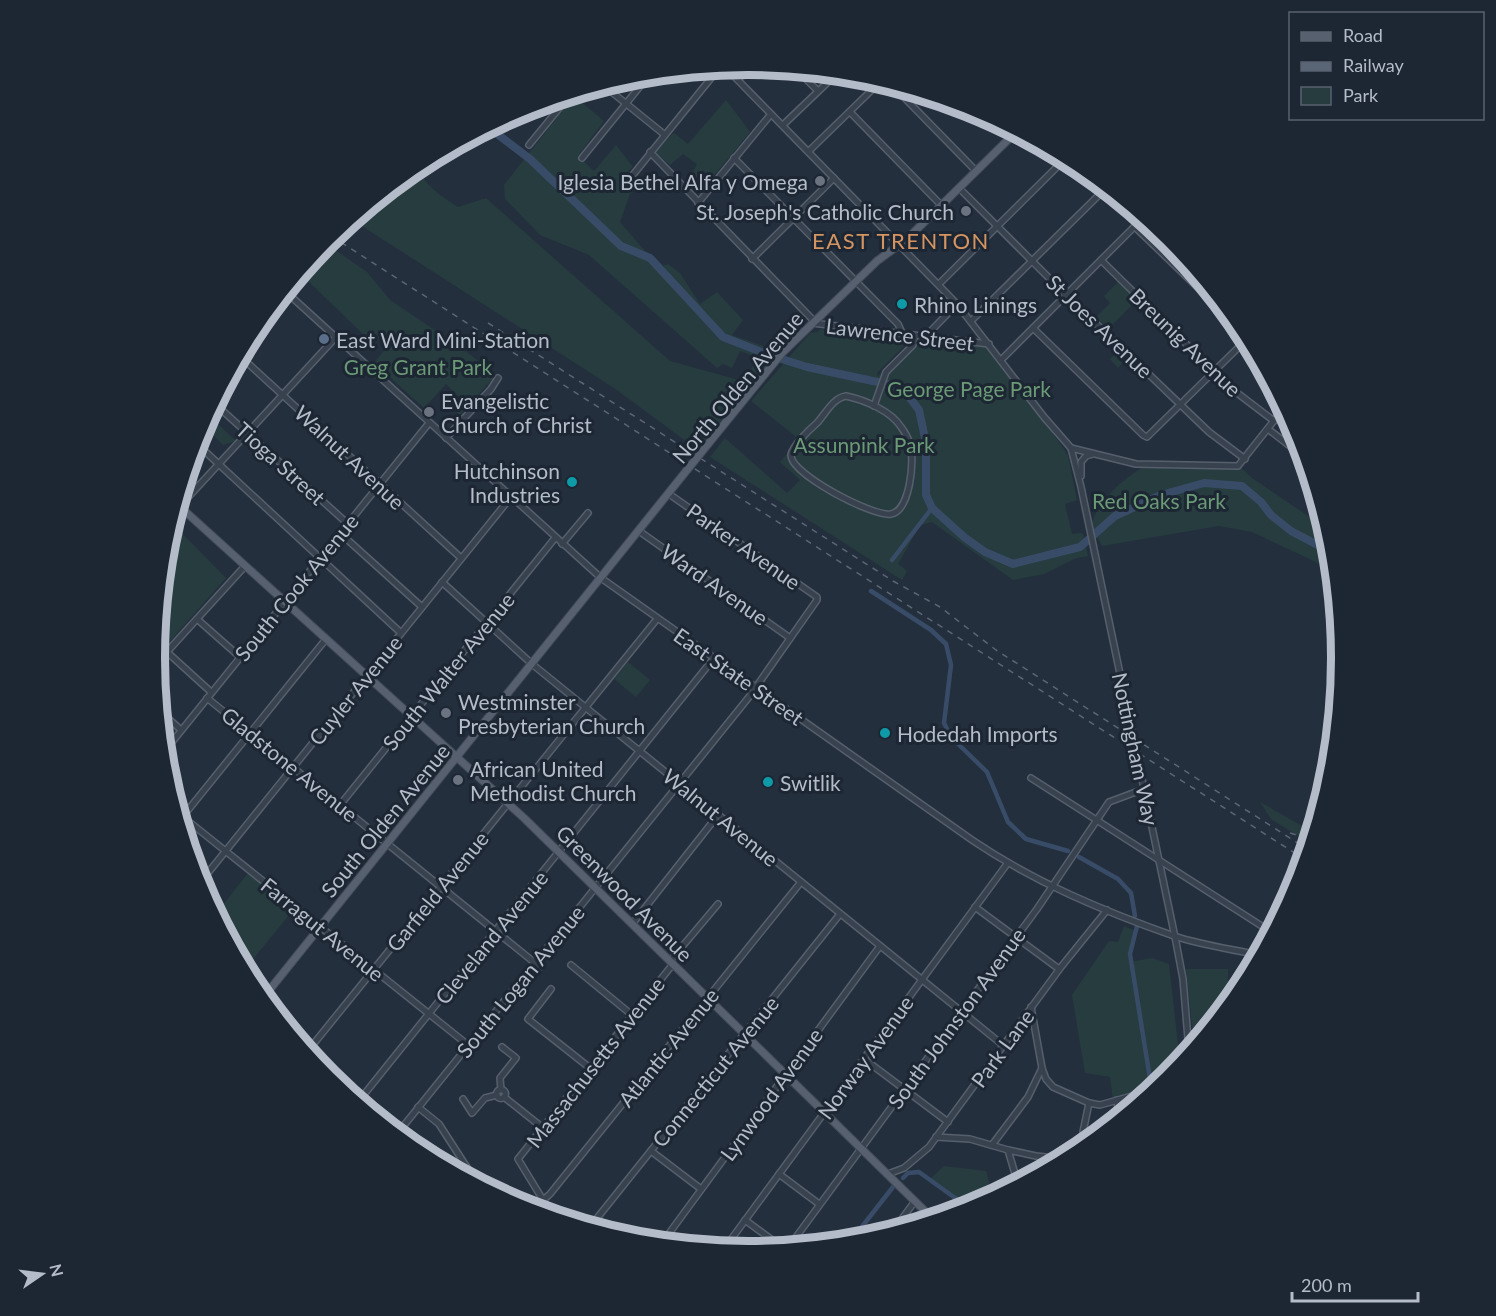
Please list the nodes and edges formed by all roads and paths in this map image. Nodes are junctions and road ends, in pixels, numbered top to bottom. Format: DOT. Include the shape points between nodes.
graph roads {
  1 [pos="733,75"];
  2 [pos="743,75"];
  3 [pos="715,76"];
  4 [pos="805,78"];
  5 [pos="738,80"];
  6 [pos="828,82"];
  7 [pos="641,85"];
  8 [pos="873,89"];
  9 [pos="818,91"];
  10 [pos="611,92"];
  11 [pos="903,96"];
  12 [pos="626,103"];
  13 [pos="561,106"];
  14 [pos="552,109"];
  15 [pos="850,111"];
  16 [pos="556,112"];
  17 [pos="771,114"];
  18 [pos="783,125"];
  19 [pos="664,135"];
  20 [pos="1010,137"];
  21 [pos="529,145"];
  22 [pos="650,152"];
  23 [pos="809,152"];
  24 [pos="582,158"];
  25 [pos="734,158"];
  26 [pos="1059,165"];
  27 [pos="976,171"];
  28 [pos="632,176"];
  29 [pos="834,178"];
  30 [pos="959,188"];
  31 [pos="1101,193"];
  32 [pos="698,203"];
  33 [pos="941,205"];
  34 [pos="793,218"];
  35 [pos="1135,226"];
  36 [pos="997,227"];
  37 [pos="899,244"];
  38 [pos="752,259"];
  39 [pos="1033,261"];
  40 [pos="1101,261"];
  41 [pos="855,281"];
  42 [pos="939,284"];
  43 [pos="1194,284"];
  44 [pos="1067,294"];
  45 [pos="291,296"];
  46 [pos="957,304"];
  47 [pos="971,321"];
  48 [pos="813,322"];
  49 [pos="1033,328"];
  50 [pos="903,334"];
  51 [pos="915,336"];
  52 [pos="925,337"];
  53 [pos="336,338"];
  54 [pos="989,344"];
  55 [pos="1240,346"];
  56 [pos="1001,360"];
  57 [pos="246,361"];
  58 [pos="1215,371"];
  59 [pos="498,378"];
  60 [pos="282,394"];
  61 [pos="1181,405"];
  62 [pos="874,406"];
  63 [pos="221,409"];
  64 [pos="1278,416"];
  65 [pos="1274,421"];
  66 [pos="429,423"];
  67 [pos="1268,429"];
  68 [pos="246,432"];
  69 [pos="446,438"];
  70 [pos="1291,447"];
  71 [pos="1071,448"];
  72 [pos="204,450"];
  73 [pos="1095,453"];
  74 [pos="1245,459"];
  75 [pos="218,463"];
  76 [pos="380,484"];
  77 [pos="1081,487"];
  78 [pos="189,494"];
  79 [pos="669,494"];
  80 [pos="511,497"];
  81 [pos="184,511"];
  82 [pos="588,513"];
  83 [pos="348,524"];
  84 [pos="639,531"];
  85 [pos="340,533"];
  86 [pos="555,538"];
  87 [pos="562,544"];
  88 [pos="321,557"];
  89 [pos="461,558"];
  90 [pos="245,566"];
  91 [pos="601,578"];
  92 [pos="442,582"];
  93 [pos="818,598"];
  94 [pos="285,601"];
  95 [pos="422,607"];
  96 [pos="197,619"];
  97 [pos="657,619"];
  98 [pos="486,624"];
  99 [pos="401,633"];
  100 [pos="790,638"];
  101 [pos="326,639"];
  102 [pos="167,652"];
  103 [pos="240,657"];
  104 [pos="714,658"];
  105 [pos="532,664"];
  106 [pos="367,676"];
  107 [pos="756,688"];
  108 [pos="211,692"];
  109 [pos="207,699"];
  110 [pos="585,707"];
  111 [pos="412,716"];
  112 [pos="168,719"];
  113 [pos="181,730"];
  114 [pos="250,733"];
  115 [pos="171,742"];
  116 [pos="640,752"];
  117 [pos="457,757"];
  118 [pos="293,767"];
  119 [pos="1031,778"];
  120 [pos="680,783"];
  121 [pos="1144,789"];
  122 [pos="508,803"];
  123 [pos="340,805"];
  124 [pos="185,810"];
  125 [pos="718,815"];
  126 [pos="1096,820"];
  127 [pos="189,823"];
  128 [pos="388,843"];
  129 [pos="226,851"];
  130 [pos="560,852"];
  131 [pos="1159,860"];
  132 [pos="1008,864"];
  133 [pos="207,875"];
  134 [pos="801,882"];
  135 [pos="441,887"];
  136 [pos="596,887"];
  137 [pos="1052,887"];
  138 [pos="718,904"];
  139 [pos="975,907"];
  140 [pos="1107,910"];
  141 [pos="840,914"];
  142 [pos="633,923"];
  143 [pos="320,927"];
  144 [pos="1265,928"];
  145 [pos="496,931"];
  146 [pos="1175,936"];
  147 [pos="1015,937"];
  148 [pos="880,946"];
  149 [pos="1251,953"];
  150 [pos="672,962"];
  151 [pos="537,964"];
  152 [pos="571,965"];
  153 [pos="1059,969"];
  154 [pos="373,970"];
  155 [pos="922,980"];
  156 [pos="551,989"];
  157 [pos="269,990"];
  158 [pos="708,998"];
  159 [pos="1031,1007"];
  160 [pos="961,1011"];
  161 [pos="428,1015"];
  162 [pos="632,1015"];
  163 [pos="744,1034"];
  164 [pos="1189,1039"];
  165 [pos="313,1045"];
  166 [pos="468,1045"];
  167 [pos="1004,1046"];
  168 [pos="502,1047"];
  169 [pos="864,1059"];
  170 [pos="590,1068"];
  171 [pos="1042,1068"];
  172 [pos="786,1074"];
  173 [pos="904,1089"];
  174 [pos="499,1093"];
  175 [pos="363,1095"];
  176 [pos="1132,1096"];
  177 [pos="463,1098"];
  178 [pos="1117,1100"];
  179 [pos="1089,1103"];
  180 [pos="418,1107"];
  181 [pos="1118,1108"];
  182 [pos="824,1112"];
  183 [pos="948,1122"];
  184 [pos="402,1127"];
  185 [pos="543,1128"];
  186 [pos="1084,1135"];
  187 [pos="936,1137"];
  188 [pos="992,1145"];
  189 [pos="861,1148"];
  190 [pos="1008,1150"];
  191 [pos="651,1151"];
  192 [pos="1048,1157"];
  193 [pos="466,1166"];
  194 [pos="468,1169"];
  195 [pos="779,1174"];
  196 [pos="888,1174"];
  197 [pos="1016,1176"];
  198 [pos="701,1189"];
  199 [pos="542,1201"];
  200 [pos="915,1201"];
  201 [pos="544,1204"];
  202 [pos="819,1204"];
  203 [pos="927,1213"];
  204 [pos="595,1220"];
  205 [pos="745,1220"];
  206 [pos="901,1220"];
  207 [pos="668,1235"];
  208 [pos="793,1239"];
  209 [pos="775,1240"];
  210 [pos="729,1241"];
  1 -- 5 [label="street"];
  2 -- 5 [label="street"];
  3 -- 19 [label="street"];
  4 -- 9 [label="street"];
  5 -- 17 [label="street"];
  6 -- 9 [label="street"];
  7 -- 12 [label="street"];
  8 -- 15 [label="street"];
  9 -- 18 [label="street"];
  10 -- 12 [label="street"];
  11 -- 27 [label="street"];
  12 -- 19 [label="street"];
  12 -- 24 [label="street"];
  13 -- 16 [label="street"];
  14 -- 16 [label="street"];
  15 -- 23 [label="street"];
  15 -- 33 [label="street"];
  16 -- 21 [label="street"];
  17 -- 18 [label="street"];
  17 -- 25 [label="street"];
  18 -- 23 [label="street"];
  19 -- 22 [label="street"];
  20 -- 27 [label="main road, North Olden Avenue"];
  22 -- 28 [label="street"];
  22 -- 32 [label="street"];
  23 -- 29 [label="street"];
  25 -- 32 [label="street"];
  25 -- 34 [label="street"];
  26 -- 36 [label="street"];
  27 -- 30 [label="main road, North Olden Avenue"];
  29 -- 34 [label="street"];
  29 -- 37 [label="street"];
  30 -- 33 [label="main road, North Olden Avenue"];
  30 -- 36 [label="street, St Joes Avenue"];
  31 -- 39 [label="street"];
  32 -- 38 [label="street"];
  33 -- 37 [label="main road, North Olden Avenue"];
  34 -- 38 [label="street"];
  34 -- 41 [label="street"];
  35 -- 40 [label="street"];
  35 -- 43 [label="street"];
  36 -- 39 [label="street, St Joes Avenue"];
  36 -- 42 [label="street"];
  37 -- 41 [label="main road, North Olden Avenue"];
  37 -- 42 [label="street"];
  38 -- 48 [label="street"];
  39 -- 44 [label="street, St Joes Avenue"];
  39 -- 47 [label="street"];
  40 -- 44 [label="street"];
  40 -- 58 [label="street, Breunig Avenue"];
  41 -- 48 [label="main road, North Olden Avenue"];
  41 -- 50 [label="street" via="898,324"];
  42 -- 46 [label="street"];
  44 -- 49 [label="street"];
  44 -- 61 [label="street, St Joes Avenue"];
  45 -- 53 [label="street, East State Street"];
  46 -- 47 [label="street"];
  46 -- 52 [label="street"];
  47 -- 54 [label="street"];
  48 -- 50 [label="street, Lawrence Street"];
  48 -- 79 [label="main road, North Olden Avenue, bridge" via="771,366"];
  49 -- 56 [label="street"];
  49 -- 61 [label="street" via="1143,435 1148,436"];
  50 -- 51 [label="street, Lawrence Street"];
  51 -- 52 [label="street, Lawrence Street"];
  51 -- 62 [label="street" via="913,345 887,370"];
  52 -- 54 [label="street, Lawrence Street"];
  53 -- 60 [label="street"];
  53 -- 66 [label="street, East State Street"];
  54 -- 56 [label="street"];
  55 -- 58 [label="street"];
  56 -- 71 [label="street"];
  57 -- 60 [label="street, Walnut Avenue"];
  58 -- 61 [label="street"];
  58 -- 65 [label="street, Breunig Avenue"];
  59 -- 69 [label="street"];
  60 -- 68 [label="street"];
  60 -- 76 [label="street, Walnut Avenue"];
  61 -- 74 [label="street, St Joes Avenue"];
  62 -- 62 [label="street" via="898,423 910,447 911,471 904,503 891,514 860,506 816,482 800,471 791,456 799,441 840,397 849,396"];
  63 -- 68 [label="street, Tioga Street"];
  64 -- 65 [label="street"];
  65 -- 67 [label="street"];
  66 -- 69 [label="street, East State Street"];
  66 -- 76 [label="street, South Cook Avenue"];
  67 -- 70 [label="street"];
  67 -- 74 [label="street"];
  68 -- 75 [label="street"];
  68 -- 83 [label="street, Tioga Street"];
  69 -- 80 [label="street, East State Street"];
  71 -- 73 [label="street"];
  71 -- 77 [label="street, Nottingham Way"];
  72 -- 75 [label="street"];
  73 -- 74 [label="street" via="1136,464 1236,467"];
  73 -- 77 [label="street" via="1081,462"];
  75 -- 78 [label="street"];
  75 -- 88 [label="street"];
  76 -- 83 [label="street, South Cook Avenue"];
  76 -- 89 [label="street, Walnut Avenue"];
  77 -- 121 [label="street, Nottingham Way"];
  79 -- 84 [label="main road, North Olden Avenue"];
  79 -- 93 [label="street, Parker Avenue"];
  80 -- 86 [label="street, East State Street"];
  80 -- 89 [label="street, Cuyler Avenue"];
  81 -- 90 [label="main road, Greenwood Avenue"];
  82 -- 87 [label="street"];
  83 -- 85 [label="street, South Cook Avenue"];
  84 -- 91 [label="main road, North Olden Avenue"];
  84 -- 100 [label="street, Ward Avenue"];
  85 -- 88 [label="street, South Cook Avenue"];
  85 -- 95 [label="street"];
  86 -- 87 [label="street, East State Street"];
  86 -- 98 [label="street, South Walter Avenue"];
  87 -- 91 [label="street, East State Street"];
  88 -- 94 [label="street, South Cook Avenue"];
  88 -- 99 [label="street"];
  89 -- 92 [label="street, Cuyler Avenue"];
  90 -- 94 [label="main road, Greenwood Avenue"];
  90 -- 96 [label="street"];
  91 -- 97 [label="street, East State Street"];
  91 -- 105 [label="main road, South Olden Avenue"];
  92 -- 95 [label="street, Cuyler Avenue"];
  92 -- 98 [label="street, Walnut Avenue"];
  93 -- 100 [label="street, South Logan Avenue"];
  94 -- 101 [label="main road, Greenwood Avenue"];
  94 -- 103 [label="street, South Cook Avenue"];
  95 -- 99 [label="street, Cuyler Avenue"];
  96 -- 102 [label="street"];
  96 -- 103 [label="street"];
  97 -- 104 [label="street, East State Street"];
  97 -- 110 [label="street, Garfield Avenue"];
  98 -- 105 [label="street, Walnut Avenue"];
  98 -- 111 [label="street, South Walter Avenue"];
  99 -- 106 [label="street, Cuyler Avenue"];
  100 -- 107 [label="street, South Logan Avenue"];
  101 -- 106 [label="main road, Greenwood Avenue"];
  101 -- 114 [label="street"];
  102 -- 108 [label="street"];
  103 -- 108 [label="street, South Cook Avenue"];
  104 -- 107 [label="street, East State Street"];
  104 -- 116 [label="street, Cleveland Avenue"];
  105 -- 110 [label="street, Walnut Avenue"];
  105 -- 117 [label="main road, South Olden Avenue"];
  106 -- 111 [label="main road, Greenwood Avenue"];
  106 -- 118 [label="street, Cuyler Avenue"];
  107 -- 120 [label="street, South Logan Avenue"];
  107 -- 132 [label="street, East State Street"];
  108 -- 109 [label="street, South Cook Avenue"];
  109 -- 113 [label="street, South Cook Avenue"];
  109 -- 114 [label="street, Gladstone Avenue"];
  110 -- 116 [label="street, Walnut Avenue"];
  110 -- 122 [label="street, Garfield Avenue"];
  111 -- 117 [label="main road, Greenwood Avenue"];
  111 -- 123 [label="street, South Walter Avenue"];
  112 -- 113 [label="street"];
  113 -- 115 [label="street, South Cook Avenue"];
  114 -- 118 [label="street, Gladstone Avenue"];
  114 -- 124 [label="street"];
  116 -- 120 [label="street, Walnut Avenue"];
  116 -- 130 [label="street, Cleveland Avenue"];
  117 -- 122 [label="main road, Greenwood Avenue"];
  117 -- 128 [label="main road, South Olden Avenue"];
  118 -- 123 [label="street, Gladstone Avenue"];
  118 -- 129 [label="street, Cuyler Avenue"];
  119 -- 126 [label="street"];
  120 -- 125 [label="street, Walnut Avenue"];
  120 -- 136 [label="street, South Logan Avenue"];
  121 -- 126 [label="street, South Johnston Avenue" via="1108,802"];
  121 -- 131 [label="street, Nottingham Way"];
  122 -- 130 [label="main road, Greenwood Avenue"];
  122 -- 135 [label="street, Garfield Avenue"];
  123 -- 128 [label="street, Gladstone Avenue"];
  125 -- 134 [label="street, Walnut Avenue"];
  125 -- 142 [label="street"];
  126 -- 131 [label="street"];
  126 -- 137 [label="street, South Johnston Avenue"];
  127 -- 129 [label="street, Farragut Avenue"];
  128 -- 135 [label="street, Gladstone Avenue"];
  128 -- 143 [label="main road, South Olden Avenue"];
  129 -- 133 [label="street, Cuyler Avenue"];
  129 -- 143 [label="street, Farragut Avenue"];
  130 -- 136 [label="main road, Greenwood Avenue"];
  130 -- 145 [label="street, Cleveland Avenue"];
  131 -- 144 [label="street"];
  131 -- 146 [label="street, Nottingham Way"];
  132 -- 137 [label="street, East State Street"];
  132 -- 139 [label="street, Norway Avenue"];
  134 -- 141 [label="street, Walnut Avenue"];
  134 -- 158 [label="street, Atlantic Avenue"];
  135 -- 145 [label="street, Gladstone Avenue"];
  135 -- 154 [label="street, Garfield Avenue"];
  136 -- 142 [label="main road, Greenwood Avenue"];
  136 -- 151 [label="street, South Logan Avenue"];
  137 -- 140 [label="street, East State Street"];
  137 -- 147 [label="street, South Johnston Avenue"];
  138 -- 150 [label="street, Massachusetts Avenue"];
  139 -- 147 [label="street"];
  139 -- 155 [label="street, Norway Avenue"];
  140 -- 146 [label="street, East State Street"];
  140 -- 153 [label="street, Park Lane"];
  141 -- 148 [label="street, Walnut Avenue"];
  141 -- 163 [label="street, Connecticut Avenue"];
  142 -- 150 [label="main road, Greenwood Avenue"];
  143 -- 154 [label="street, Farragut Avenue"];
  143 -- 157 [label="main road, South Olden Avenue"];
  145 -- 151 [label="street, Gladstone Avenue"];
  145 -- 161 [label="street, Cleveland Avenue"];
  146 -- 149 [label="street, East State Street"];
  146 -- 164 [label="street, Nottingham Way"];
  147 -- 153 [label="street"];
  147 -- 160 [label="street, South Johnston Avenue"];
  148 -- 155 [label="street, Walnut Avenue"];
  148 -- 172 [label="street, Lynwood Avenue"];
  150 -- 158 [label="main road, Greenwood Avenue"];
  150 -- 162 [label="street, Massachusetts Avenue"];
  151 -- 166 [label="street, South Logan Avenue"];
  152 -- 162 [label="street"];
  153 -- 159 [label="street, Park Lane"];
  154 -- 161 [label="street, Farragut Avenue"];
  154 -- 165 [label="street, Garfield Avenue"];
  155 -- 160 [label="street, Walnut Avenue"];
  155 -- 169 [label="street, Norway Avenue"];
  156 -- 170 [label="street" via="528,1018"];
  158 -- 163 [label="main road, Greenwood Avenue"];
  158 -- 199 [label="street, Atlantic Avenue"];
  159 -- 167 [label="street, Park Lane"];
  159 -- 171 [label="street"];
  160 -- 167 [label="street, Walnut Avenue"];
  160 -- 173 [label="street, South Johnston Avenue"];
  161 -- 166 [label="street, Farragut Avenue"];
  161 -- 175 [label="street, Cleveland Avenue"];
  162 -- 170 [label="street, Massachusetts Avenue"];
  163 -- 172 [label="main road, Greenwood Avenue"];
  163 -- 191 [label="street, Connecticut Avenue"];
  166 -- 180 [label="street, South Logan Avenue"];
  167 -- 183 [label="street, Park Lane"];
  168 -- 174 [label="street" via="516,1058 500,1078"];
  169 -- 173 [label="street"];
  169 -- 182 [label="street, Norway Avenue"];
  170 -- 185 [label="street, Massachusetts Avenue"];
  171 -- 179 [label="street" via="1053,1087"];
  171 -- 188 [label="street" via="1023,1105"];
  172 -- 182 [label="main road, Greenwood Avenue"];
  172 -- 198 [label="street, Lynwood Avenue"];
  173 -- 183 [label="street"];
  173 -- 189 [label="street, South Johnston Avenue"];
  174 -- 177 [label="street" via="485,1098 472,1113"];
  174 -- 185 [label="street" via="505,1093 504,1097"];
  176 -- 178 [label="street"];
  178 -- 179 [label="street"];
  178 -- 181 [label="street"];
  179 -- 186 [label="street"];
  180 -- 184 [label="street, South Logan Avenue"];
  180 -- 193 [label="street" via="439,1124"];
  182 -- 189 [label="main road, Greenwood Avenue"];
  182 -- 195 [label="street, Norway Avenue"];
  183 -- 187 [label="street, Park Lane"];
  185 -- 199 [label="street, Massachusetts Avenue" via="518,1160"];
  187 -- 188 [label="street"];
  187 -- 196 [label="street, Park Lane" via="911,1163"];
  188 -- 190 [label="street"];
  189 -- 196 [label="main road, Greenwood Avenue"];
  189 -- 202 [label="street, South Johnston Avenue"];
  190 -- 192 [label="street"];
  190 -- 197 [label="street"];
  191 -- 198 [label="street"];
  191 -- 204 [label="street, Connecticut Avenue"];
  193 -- 194 [label="street"];
  195 -- 202 [label="street"];
  195 -- 205 [label="street, Norway Avenue"];
  196 -- 200 [label="main road, Greenwood Avenue"];
  198 -- 207 [label="street, Lynwood Avenue"];
  199 -- 201 [label="street"];
  200 -- 203 [label="main road, Greenwood Avenue"];
  200 -- 206 [label="street"];
  202 -- 208 [label="street, South Johnston Avenue"];
  205 -- 209 [label="street"];
  205 -- 210 [label="street, Norway Avenue"];
}
